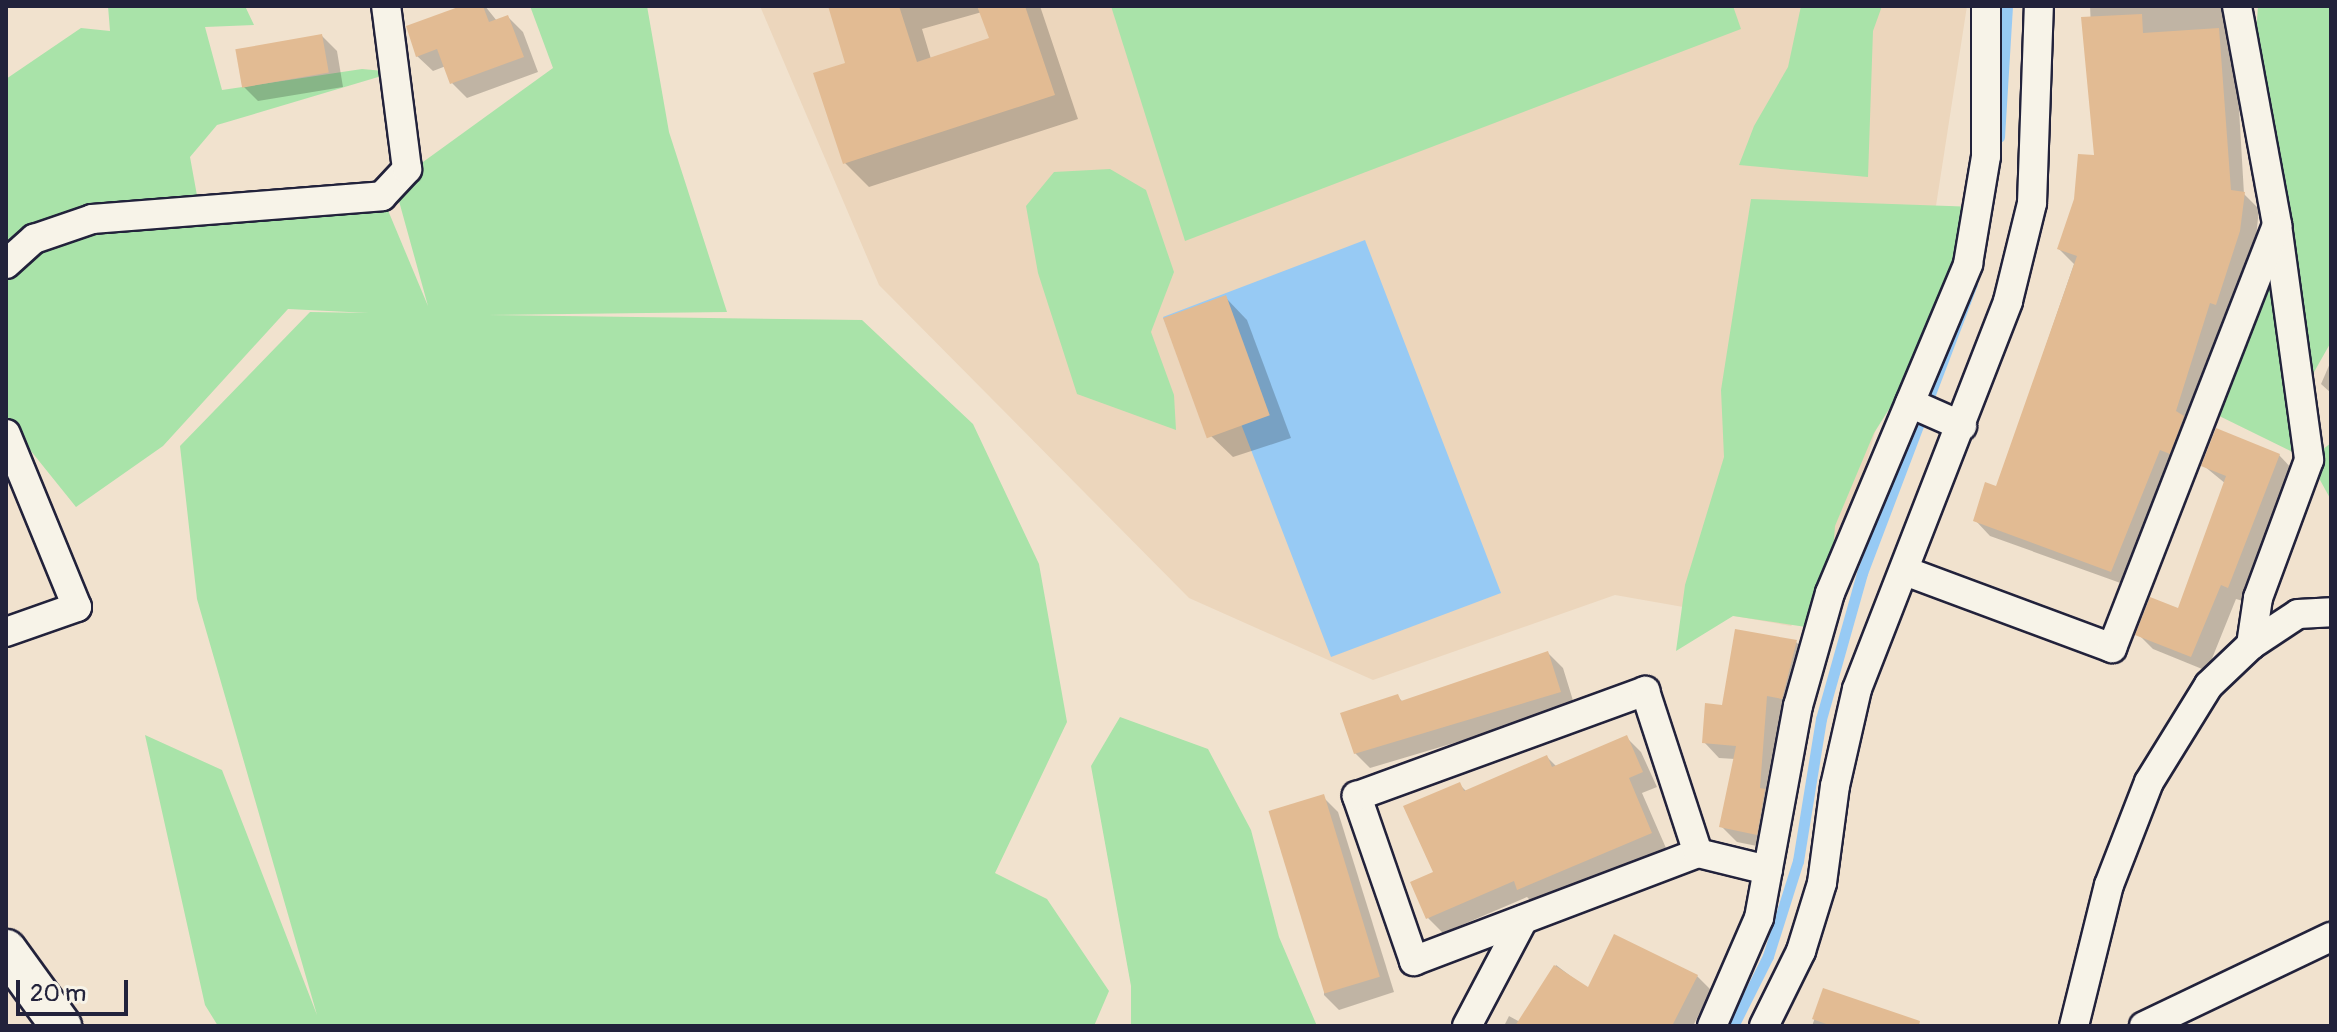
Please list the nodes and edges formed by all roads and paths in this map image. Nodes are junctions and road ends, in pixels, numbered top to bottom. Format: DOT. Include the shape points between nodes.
graph roads {
  1 [pos="386,6"];
  2 [pos="1986,6"];
  3 [pos="2039,6"];
  4 [pos="2237,6"];
  5 [pos="2277,225"];
  6 [pos="6,264"];
  7 [pos="1910,403"];
  8 [pos="1962,426"];
  9 [pos="6,434"];
  10 [pos="1905,571"];
  11 [pos="2331,612"];
  12 [pos="6,632"];
  13 [pos="2251,645"];
  14 [pos="1698,853"];
  15 [pos="1768,870"];
  16 [pos="1523,920"];
  17 [pos="2331,937"];
  18 [pos="6,950"];
  19 [pos="61,1026"];
  20 [pos="1467,1026"];
  21 [pos="1712,1026"];
  22 [pos="1764,1026"];
  23 [pos="2074,1026"];
  24 [pos="2144,1026"];
  1 -- 6 [label="street" via="407,169 382,196 92,219 34,239"];
  2 -- 7 [label="street" via="1986,156 1968,264"];
  3 -- 8 [label="street" via="2032,203 2008,301"];
  4 -- 5 [label="street"];
  5 -- 10 [label="street" via="2112,648"];
  5 -- 13 [label="street" via="2309,460 2258,598"];
  7 -- 8 [label="street"];
  7 -- 15 [label="street" via="1830,593 1798,706"];
  8 -- 10 [label="street"];
  9 -- 12 [label="street" via="77,607"];
  10 -- 22 [label="street" via="1857,689 1818,896 1801,951"];
  11 -- 13 [label="street" via="2298,614"];
  13 -- 23 [label="street" via="2209,685 2149,782 2109,885"];
  14 -- 15 [label="street"];
  14 -- 16 [label="street"];
  14 -- 16 [label="street" via="1645,691 1357,796 1414,961"];
  15 -- 21 [label="street" via="1759,918"];
  16 -- 20 [label="street"];
  17 -- 24 [label="street"];
  18 -- 19 [label="main road"];
}
